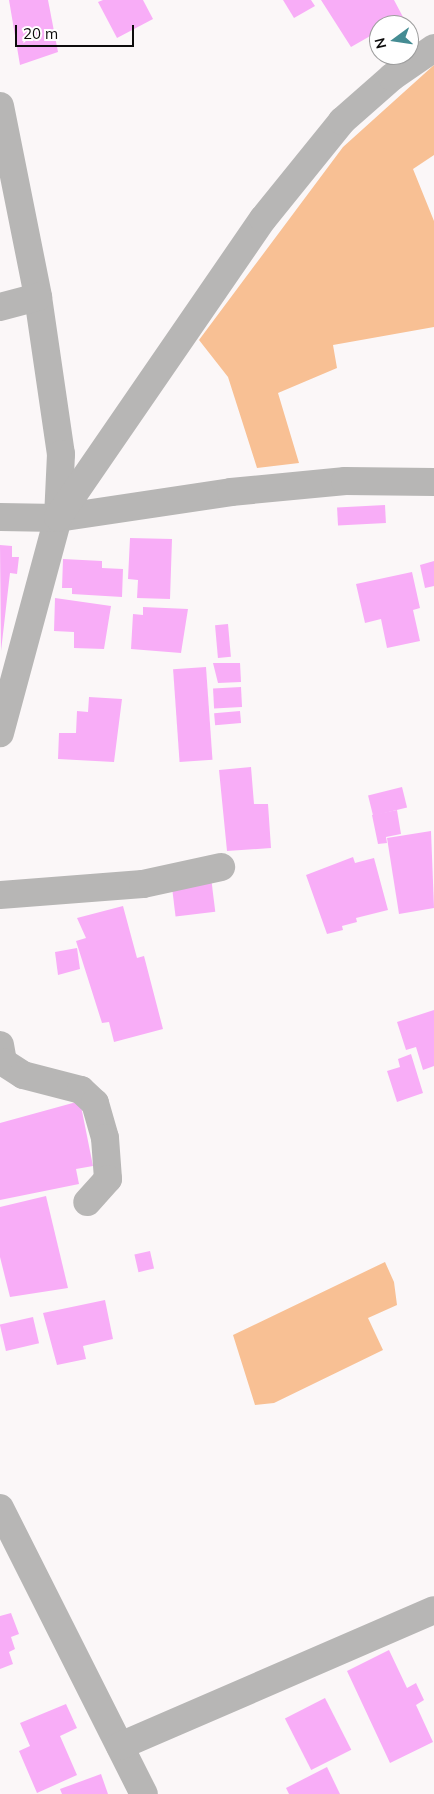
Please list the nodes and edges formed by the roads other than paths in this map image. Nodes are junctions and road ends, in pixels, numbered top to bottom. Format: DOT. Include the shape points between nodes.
graph roads {
  1 [pos="434,48"];
  2 [pos="0,106"];
  3 [pos="38,297"];
  4 [pos="0,307"];
  5 [pos="434,482"];
  6 [pos="0,517"];
  7 [pos="58,518"];
  8 [pos="0,733"];
  9 [pos="221,867"];
  10 [pos="0,895"];
  11 [pos="0,1044"];
  12 [pos="87,1202"];
  13 [pos="0,1508"];
  14 [pos="434,1610"];
  15 [pos="120,1746"];
  16 [pos="144,1794"];
  1 -- 7 [label="street" via="392,77 342,122 269,212"];
  2 -- 3 [label="street"];
  3 -- 4 [label="street"];
  3 -- 7 [label="street" via="61,454"];
  5 -- 7 [label="street" via="345,481 231,492"];
  6 -- 7 [label="street"];
  7 -- 8 [label="street"];
  9 -- 10 [label="street" via="143,884"];
  11 -- 12 [label="street" via="3,1062 23,1075 74,1087 95,1103 105,1138 108,1179"];
  13 -- 15 [label="street"];
  14 -- 15 [label="street"];
  15 -- 16 [label="street"];
}
